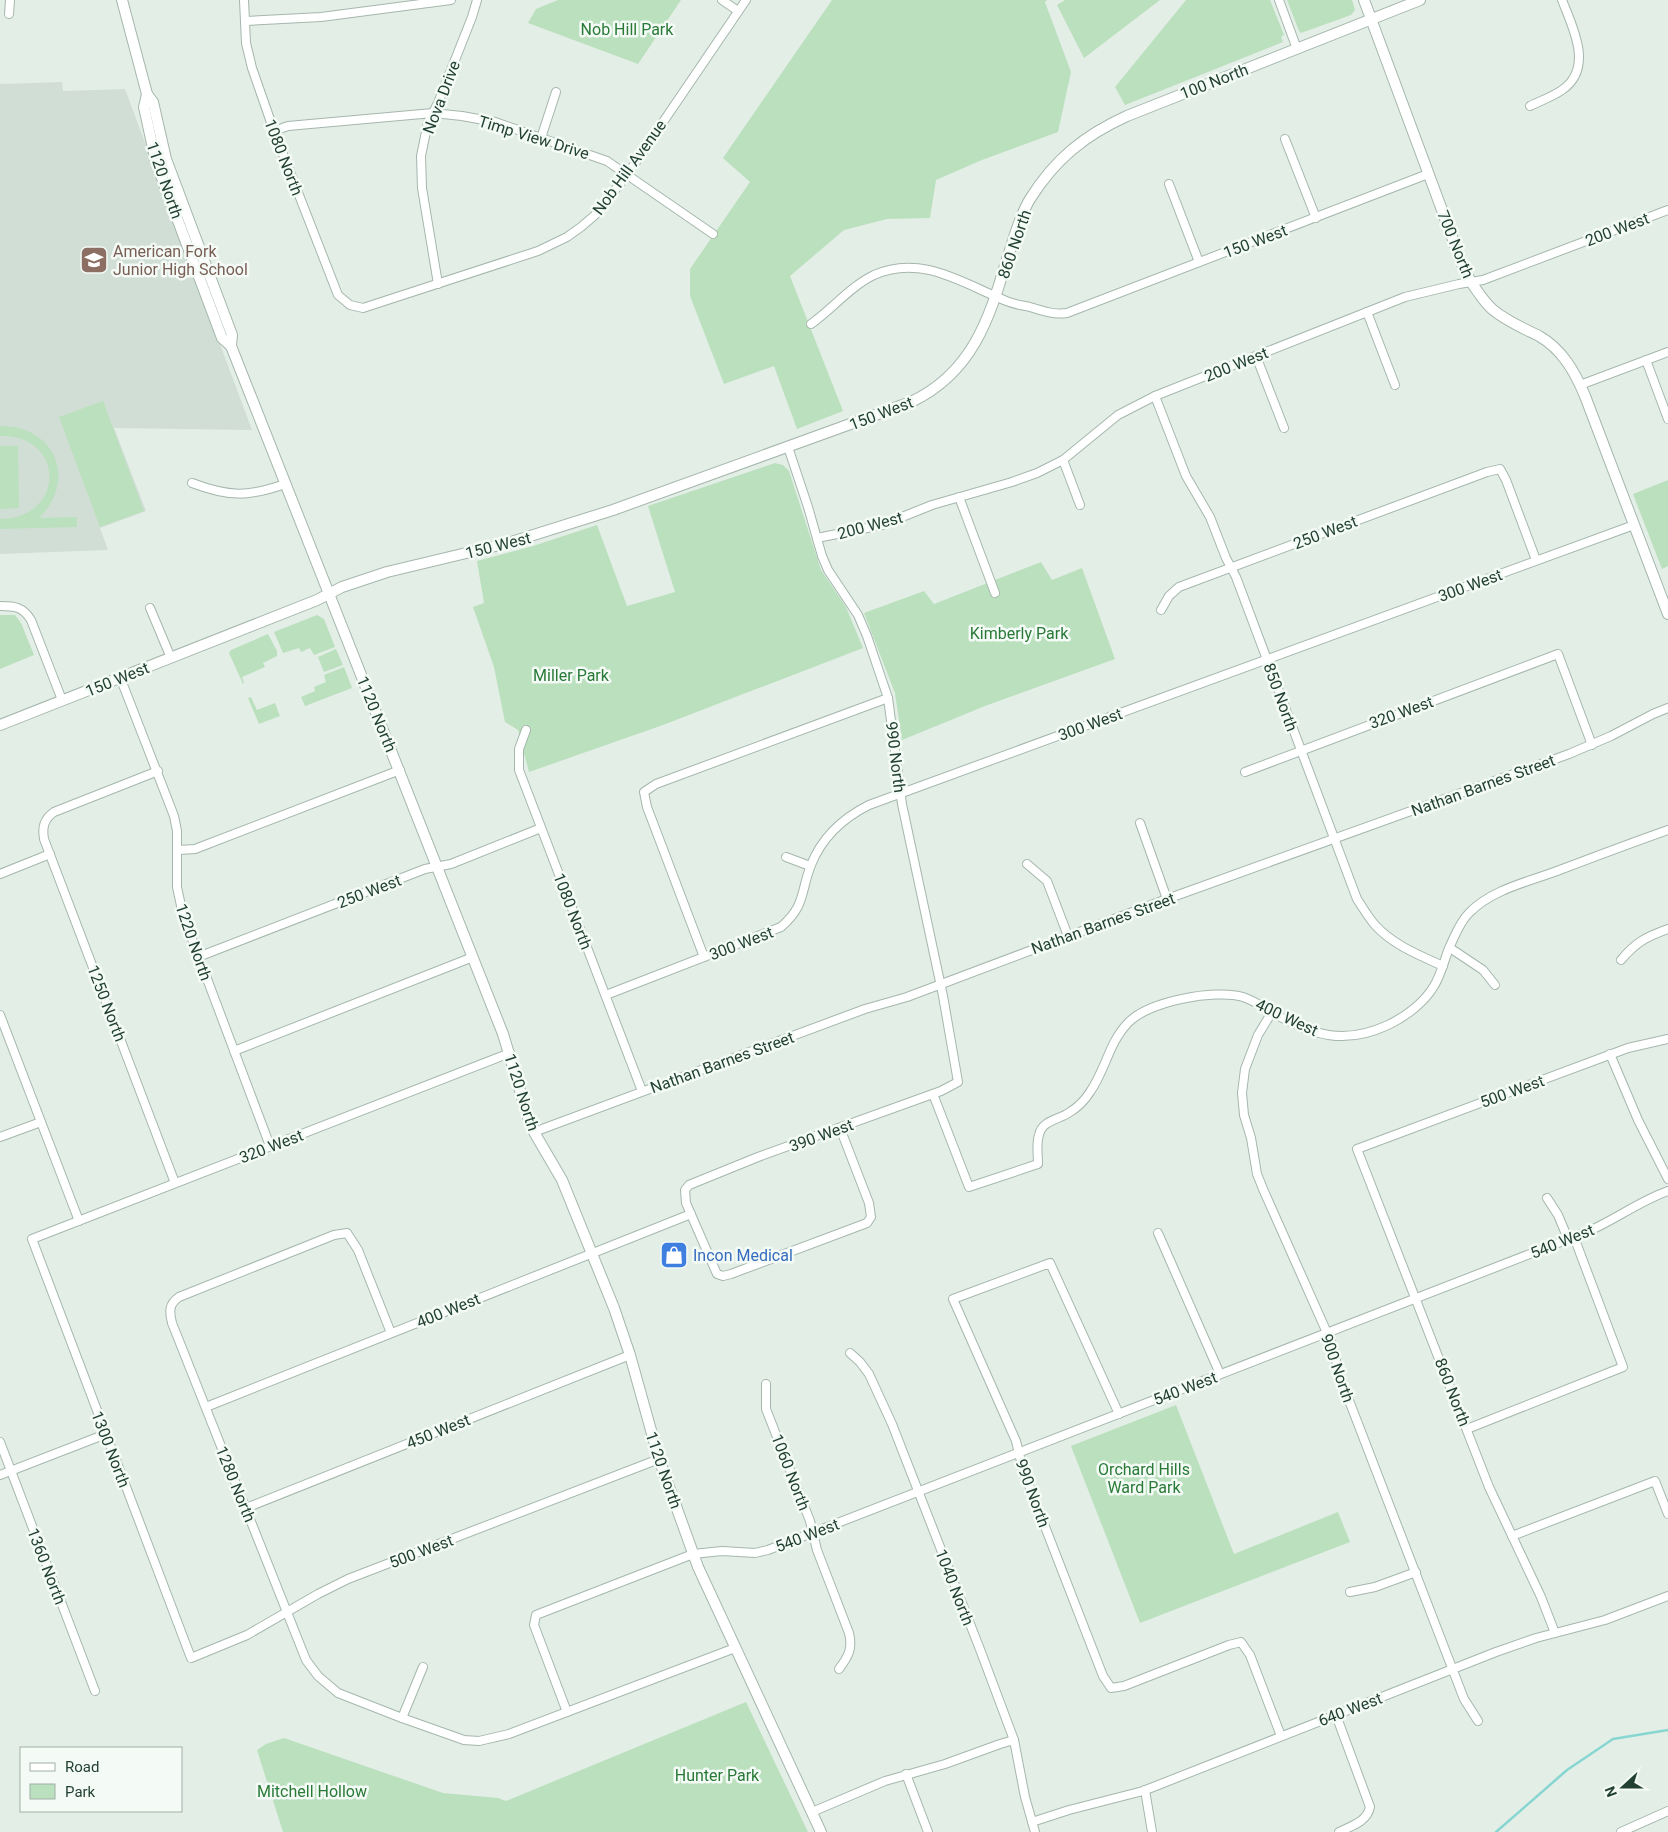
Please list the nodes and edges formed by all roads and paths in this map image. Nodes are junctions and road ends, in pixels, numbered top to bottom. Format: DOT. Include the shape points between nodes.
graph roads {
  1 [pos="10,0"];
  2 [pos="122,0"];
  3 [pos="244,0"];
  4 [pos="451,0"];
  5 [pos="474,0"];
  6 [pos="722,0"];
  7 [pos="746,0"];
  8 [pos="1279,0"];
  9 [pos="1364,0"];
  10 [pos="1420,0"];
  11 [pos="1562,0"];
  12 [pos="738,11"];
  13 [pos="9,14"];
  14 [pos="1371,19"];
  15 [pos="245,21"];
  16 [pos="1297,49"];
  17 [pos="556,92"];
  18 [pos="1530,106"];
  19 [pos="432,114"];
  20 [pos="274,131"];
  21 [pos="541,138"];
  22 [pos="1285,139"];
  23 [pos="1063,156"];
  24 [pos="1428,174"];
  25 [pos="627,175"];
  26 [pos="1169,184"];
  27 [pos="1668,210"];
  28 [pos="1316,218"];
  29 [pos="713,234"];
  30 [pos="1200,262"];
  31 [pos="1471,282"];
  32 [pos="438,284"];
  33 [pos="996,296"];
  34 [pos="350,305"];
  35 [pos="1367,312"];
  36 [pos="811,324"];
  37 [pos="977,339"];
  38 [pos="1668,352"];
  39 [pos="1256,356"];
  40 [pos="1646,360"];
  41 [pos="1395,385"];
  42 [pos="1580,385"];
  43 [pos="1155,396"];
  44 [pos="1668,419"];
  45 [pos="1284,428"];
  46 [pos="788,447"];
  47 [pos="1063,460"];
  48 [pos="192,483"];
  49 [pos="285,484"];
  50 [pos="959,497"];
  51 [pos="1080,505"];
  52 [pos="1634,525"];
  53 [pos="817,538"];
  54 [pos="1536,560"];
  55 [pos="1231,568"];
  56 [pos="994,593"];
  57 [pos="329,594"];
  58 [pos="0,606"];
  59 [pos="150,608"];
  60 [pos="1161,610"];
  61 [pos="1668,614"];
  62 [pos="170,658"];
  63 [pos="1267,660"];
  64 [pos="120,677"];
  65 [pos="888,698"];
  66 [pos="62,700"];
  67 [pos="1668,708"];
  68 [pos="0,725"];
  69 [pos="526,730"];
  70 [pos="1592,745"];
  71 [pos="1300,750"];
  72 [pos="400,770"];
  73 [pos="158,771"];
  74 [pos="1244,772"];
  75 [pos="900,794"];
  76 [pos="1140,823"];
  77 [pos="541,828"];
  78 [pos="1668,830"];
  79 [pos="1334,840"];
  80 [pos="178,850"];
  81 [pos="50,854"];
  82 [pos="786,857"];
  83 [pos="1027,864"];
  84 [pos="438,866"];
  85 [pos="810,866"];
  86 [pos="0,874"];
  87 [pos="1168,899"];
  88 [pos="1668,929"];
  89 [pos="1068,936"];
  90 [pos="1450,948"];
  91 [pos="198,957"];
  92 [pos="473,957"];
  93 [pos="704,958"];
  94 [pos="1621,960"];
  95 [pos="1443,966"];
  96 [pos="940,984"];
  97 [pos="1495,985"];
  98 [pos="606,995"];
  99 [pos="1272,1012"];
  100 [pos="0,1015"];
  101 [pos="1668,1039"];
  102 [pos="234,1051"];
  103 [pos="510,1053"];
  104 [pos="1610,1054"];
  105 [pos="958,1082"];
  106 [pos="642,1091"];
  107 [pos="933,1094"];
  108 [pos="41,1122"];
  109 [pos="840,1128"];
  110 [pos="534,1132"];
  111 [pos="0,1137"];
  112 [pos="270,1146"];
  113 [pos="1357,1149"];
  114 [pos="1668,1179"];
  115 [pos="176,1183"];
  116 [pos="1668,1191"];
  117 [pos="1547,1198"];
  118 [pos="691,1214"];
  119 [pos="79,1221"];
  120 [pos="1158,1233"];
  121 [pos="1571,1238"];
  122 [pos="32,1239"];
  123 [pos="592,1253"];
  124 [pos="1416,1298"];
  125 [pos="391,1333"];
  126 [pos="1327,1333"];
  127 [pos="850,1353"];
  128 [pos="630,1354"];
  129 [pos="1220,1374"];
  130 [pos="766,1384"];
  131 [pos="206,1407"];
  132 [pos="1119,1414"];
  133 [pos="1467,1428"];
  134 [pos="106,1434"];
  135 [pos="0,1442"];
  136 [pos="1019,1452"];
  137 [pos="659,1459"];
  138 [pos="11,1471"];
  139 [pos="0,1475"];
  140 [pos="918,1491"];
  141 [pos="246,1508"];
  142 [pos="1668,1514"];
  143 [pos="813,1532"];
  144 [pos="1512,1536"];
  145 [pos="693,1554"];
  146 [pos="1416,1572"];
  147 [pos="1350,1592"];
  148 [pos="1668,1596"];
  149 [pos="287,1612"];
  150 [pos="1555,1633"];
  151 [pos="734,1648"];
  152 [pos="191,1658"];
  153 [pos="423,1667"];
  154 [pos="1453,1669"];
  155 [pos="839,1670"];
  156 [pos="95,1691"];
  157 [pos="567,1712"];
  158 [pos="1336,1715"];
  159 [pos="402,1718"];
  160 [pos="1478,1721"];
  161 [pos="1281,1736"];
  162 [pos="1014,1740"];
  163 [pos="906,1774"];
  164 [pos="1145,1790"];
  165 [pos="1668,1810"];
  166 [pos="812,1812"];
  167 [pos="1032,1822"];
  168 [pos="821,1832"];
  169 [pos="928,1832"];
  170 [pos="1035,1832"];
  171 [pos="1152,1832"];
  172 [pos="1339,1832"];
  173 [pos="1621,1832"];
  1 -- 13 [label="street"];
  2 -- 49 [label="street, 1120 North" via="147,94 144,107 156,162 222,338 231,346"];
  3 -- 15 [label="street, 1080 North"];
  4 -- 15 [label="street" via="321,17"];
  5 -- 19 [label="street, Nova Drive"];
  6 -- 12 [label="street"];
  7 -- 12 [label="street, Nob Hill Avenue"];
  8 -- 16 [label="street"];
  9 -- 14 [label="street, 700 North"];
  10 -- 14 [label="street, 100 North"];
  11 -- 18 [label="street" via="1579,47 1577,70 1563,89"];
  12 -- 25 [label="street, Nob Hill Avenue"];
  14 -- 16 [label="street, 100 North"];
  14 -- 24 [label="street, 700 North"];
  15 -- 20 [label="street, 1080 North" via="249,57"];
  16 -- 23 [label="street, 100 North" via="1104,126"];
  17 -- 21 [label="street"];
  19 -- 20 [label="street, Timp View Drive" via="288,126"];
  19 -- 21 [label="street, Timp View Drive" via="483,119"];
  19 -- 32 [label="street, Nova Drive" via="420,170"];
  20 -- 34 [label="street, 1080 North" via="338,296"];
  21 -- 25 [label="street, Timp View Drive" via="599,158"];
  22 -- 28 [label="street"];
  23 -- 33 [label="street, 860 North" via="1029,200"];
  24 -- 28 [label="street, 150 West"];
  24 -- 31 [label="street, 700 North"];
  25 -- 29 [label="street, Timp View Drive"];
  25 -- 32 [label="street, Nob Hill Avenue" via="595,215 567,237 538,251"];
  26 -- 30 [label="street"];
  27 -- 31 [label="street, 200 West"];
  28 -- 30 [label="street, 150 West"];
  30 -- 33 [label="street, 150 West" via="1067,313 1048,313"];
  31 -- 35 [label="street, 200 West" via="1414,294"];
  31 -- 42 [label="street, 700 North" via="1502,317 1539,336 1558,351"];
  32 -- 34 [label="street, Nob Hill Avenue" via="368,307"];
  33 -- 36 [label="street, 150 West" via="929,268 898,269 868,278"];
  33 -- 37 [label="street, 860 North"];
  35 -- 39 [label="street, 200 West"];
  35 -- 41 [label="street"];
  37 -- 46 [label="street, 150 West" via="960,366 926,395"];
  38 -- 40 [label="street"];
  39 -- 43 [label="street, 200 West"];
  39 -- 45 [label="street"];
  40 -- 42 [label="street"];
  40 -- 44 [label="street"];
  42 -- 52 [label="street, 700 North"];
  43 -- 47 [label="street, 200 West" via="1118,415"];
  43 -- 55 [label="street, 850 North" via="1186,476 1210,517"];
  46 -- 53 [label="street, 990 North"];
  46 -- 57 [label="street, 150 West" via="546,532 392,570"];
  47 -- 50 [label="street, 200 West" via="1027,477"];
  47 -- 51 [label="street"];
  48 -- 49 [label="street" via="214,491 241,494 264,492"];
  49 -- 57 [label="street, 1120 North"];
  50 -- 53 [label="street, 200 West" via="932,504 882,525"];
  50 -- 56 [label="street"];
  52 -- 54 [label="street, 300 West"];
  52 -- 61 [label="street, 700 North"];
  53 -- 65 [label="street, 990 North" via="828,570 864,629"];
  54 -- 55 [label="street, 250 West" via="1500,469"];
  54 -- 63 [label="street, 300 West"];
  55 -- 60 [label="street, 250 West" via="1179,587"];
  55 -- 63 [label="street, 850 North"];
  57 -- 62 [label="street, 150 West"];
  57 -- 72 [label="street, 1120 North"];
  58 -- 66 [label="street" via="20,607 26,612"];
  59 -- 62 [label="street"];
  62 -- 64 [label="street, 150 West"];
  63 -- 71 [label="street, 850 North"];
  63 -- 75 [label="street, 300 West"];
  64 -- 66 [label="street, 150 West"];
  64 -- 73 [label="street, 1220 North"];
  65 -- 75 [label="street, 990 North"];
  65 -- 93 [label="street" via="656,784 644,792"];
  66 -- 68 [label="street, 150 West"];
  67 -- 70 [label="street, Nathan Barnes Street"];
  69 -- 77 [label="street, 1080 North" via="519,749 519,770"];
  70 -- 71 [label="street, 320 West" via="1558,654"];
  70 -- 79 [label="street, Nathan Barnes Street"];
  71 -- 74 [label="street, 320 West"];
  71 -- 79 [label="street, 850 North"];
  72 -- 80 [label="street" via="195,849"];
  72 -- 84 [label="street, 1120 North"];
  73 -- 80 [label="street, 1220 North" via="174,816"];
  73 -- 81 [label="street, 1250 North" via="48,816 42,830"];
  75 -- 85 [label="street, 300 West" via="869,805 846,818 823,842"];
  75 -- 96 [label="street, 990 North"];
  76 -- 87 [label="street"];
  77 -- 84 [label="street, 250 West" via="451,864"];
  77 -- 98 [label="street, 1080 North"];
  78 -- 90 [label="street, 400 West" via="1491,897 1467,915 1458,927"];
  79 -- 87 [label="street, Nathan Barnes Street"];
  79 -- 95 [label="street, 850 North" via="1357,899 1374,924 1394,941"];
  80 -- 91 [label="street, 1220 North" via="179,900"];
  81 -- 86 [label="street"];
  81 -- 115 [label="street, 1250 North"];
  82 -- 85 [label="street"];
  83 -- 89 [label="street" via="1047,881"];
  84 -- 91 [label="street, 250 West"];
  84 -- 92 [label="street, 1120 North"];
  85 -- 93 [label="street, 300 West" via="798,909 781,927"];
  87 -- 89 [label="street, Nathan Barnes Street"];
  88 -- 94 [label="street" via="1644,938"];
  89 -- 96 [label="street, Nathan Barnes Street"];
  90 -- 95 [label="street, 400 West"];
  90 -- 97 [label="street" via="1483,970"];
  91 -- 102 [label="street, 1220 North"];
  92 -- 102 [label="street"];
  92 -- 103 [label="street, 1120 North"];
  93 -- 98 [label="street, 300 West"];
  95 -- 99 [label="street, 400 West" via="1434,987 1417,1006 1394,1022 1366,1033 1340,1037 1319,1034"];
  96 -- 105 [label="street, 990 North"];
  96 -- 106 [label="street, Nathan Barnes Street"];
  98 -- 106 [label="street, 1080 North"];
  99 -- 107 [label="street, 400 West" via="1242,997 1221,995 1171,1001 1140,1013 1120,1034 1085,1100 1070,1113 1048,1122 1041,1129 1038,1164 969,1187"];
  99 -- 126 [label="street, 900 North" via="1253,1046 1245,1069 1244,1115 1263,1190"];
  100 -- 108 [label="street"];
  101 -- 104 [label="street, 500 West"];
  102 -- 112 [label="street, 1220 North"];
  103 -- 110 [label="street, 1120 North"];
  103 -- 112 [label="street, 320 West"];
  104 -- 113 [label="street, 500 West"];
  104 -- 114 [label="street"];
  105 -- 107 [label="street, 390 West"];
  106 -- 110 [label="street, Nathan Barnes Street"];
  107 -- 109 [label="street, 390 West"];
  108 -- 111 [label="street"];
  108 -- 119 [label="street"];
  109 -- 118 [label="street, 390 West" via="695,1182 685,1190"];
  109 -- 118 [label="street" via="869,1203 871,1217 867,1223 723,1276 717,1274"];
  110 -- 123 [label="street, 1120 North" via="562,1180"];
  112 -- 115 [label="street, 320 West"];
  113 -- 124 [label="street, 860 North"];
  115 -- 119 [label="street, 320 West"];
  116 -- 121 [label="street, 540 West" via="1604,1225"];
  117 -- 121 [label="street"];
  118 -- 123 [label="street, 400 West"];
  119 -- 122 [label="street, 320 West"];
  120 -- 129 [label="street"];
  121 -- 124 [label="street, 540 West"];
  121 -- 133 [label="street" via="1623,1367"];
  122 -- 134 [label="street, 1300 North"];
  123 -- 125 [label="street, 400 West"];
  123 -- 128 [label="street, 1120 North"];
  124 -- 126 [label="street, 540 West"];
  124 -- 133 [label="street, 860 North"];
  125 -- 131 [label="street, 400 West"];
  125 -- 131 [label="street, 1280 North" via="348,1233 334,1235 179,1297 170,1307 172,1322"];
  126 -- 129 [label="street, 540 West"];
  126 -- 146 [label="street, 900 North" via="1340,1377"];
  127 -- 140 [label="street, 1040 North" via="869,1374"];
  128 -- 137 [label="street, 1120 North"];
  128 -- 141 [label="street, 450 West"];
  129 -- 132 [label="street, 540 West"];
  130 -- 143 [label="street, 1060 North" via="766,1409"];
  131 -- 141 [label="street, 1280 North"];
  132 -- 136 [label="street, 540 West"];
  132 -- 136 [label="street, 990 North" via="1050,1263 953,1299"];
  133 -- 144 [label="street, 860 North"];
  134 -- 138 [label="street"];
  134 -- 152 [label="street, 1300 North"];
  135 -- 138 [label="street, 1360 North"];
  136 -- 140 [label="street, 540 West"];
  136 -- 161 [label="street, 990 North" via="1023,1470 1103,1676 1111,1688 1242,1642"];
  137 -- 145 [label="street, 1120 North"];
  137 -- 149 [label="street, 500 West" via="348,1579"];
  138 -- 139 [label="street"];
  138 -- 156 [label="street, 1360 North"];
  140 -- 143 [label="street, 540 West"];
  140 -- 162 [label="street, 1040 North"];
  141 -- 149 [label="street, 1280 North"];
  142 -- 144 [label="street" via="1655,1481"];
  143 -- 145 [label="street, 540 West" via="755,1553 722,1551"];
  143 -- 155 [label="street, 1060 North" via="852,1644"];
  144 -- 150 [label="street, 860 North"];
  145 -- 151 [label="street, 1120 North"];
  145 -- 157 [label="street, 540 West" via="536,1615 534,1625"];
  146 -- 147 [label="street"];
  146 -- 154 [label="street, 900 North"];
  148 -- 150 [label="street, 640 West" via="1604,1620"];
  149 -- 152 [label="street, 500 West" via="247,1635"];
  149 -- 159 [label="street, 1280 North" via="306,1660 318,1676 338,1693"];
  150 -- 154 [label="street, 640 West"];
  151 -- 157 [label="street, 1280 North"];
  151 -- 166 [label="street, 1120 North"];
  153 -- 159 [label="street"];
  154 -- 158 [label="street, 640 West"];
  154 -- 160 [label="street, 900 North" via="1464,1699"];
  157 -- 159 [label="street, 1280 North" via="509,1734 479,1741 464,1740"];
  158 -- 161 [label="street, 640 West"];
  158 -- 172 [label="street" via="1370,1801 1369,1812 1361,1821"];
  161 -- 164 [label="street, 640 West"];
  162 -- 163 [label="street"];
  162 -- 167 [label="street, 1040 North"];
  163 -- 166 [label="street"];
  163 -- 169 [label="street"];
  164 -- 167 [label="street, 640 West"];
  164 -- 171 [label="street"];
  165 -- 173 [label="street"];
  166 -- 168 [label="street, 1120 North"];
  167 -- 170 [label="street, 1040 North"];
}
